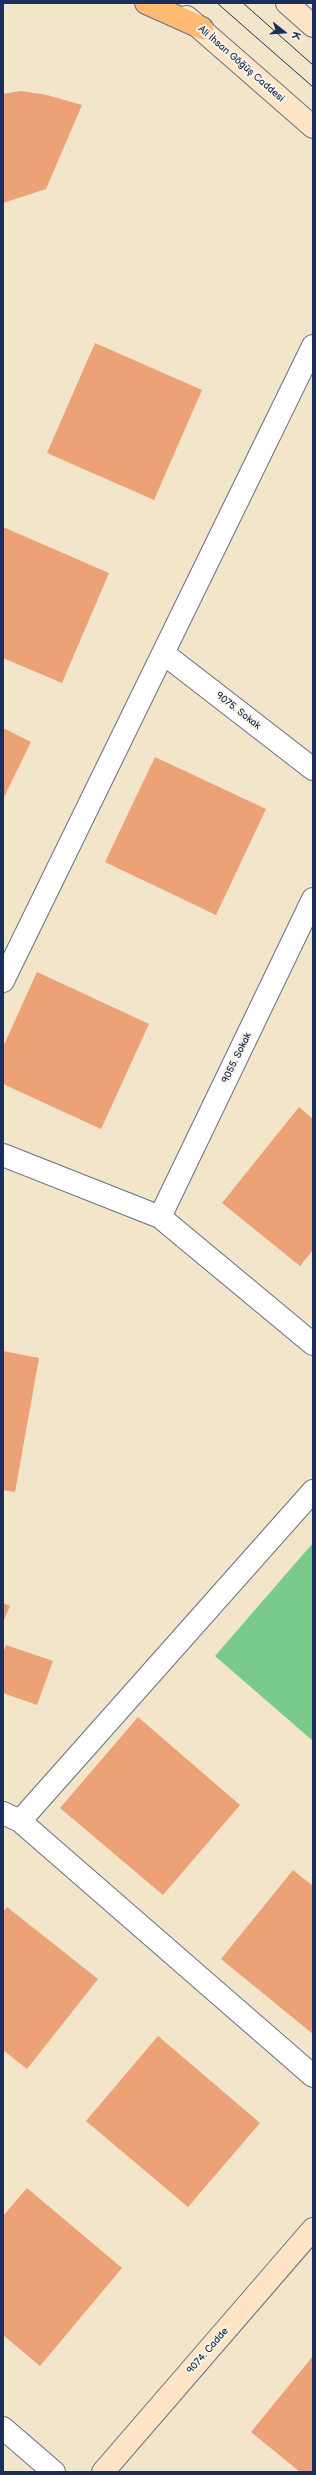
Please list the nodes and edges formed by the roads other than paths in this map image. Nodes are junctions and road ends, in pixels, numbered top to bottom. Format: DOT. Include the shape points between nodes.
graph roads {
  1 [pos="146,3"];
  2 [pos="168,3"];
  3 [pos="287,3"];
  4 [pos="313,26"];
  5 [pos="202,28"];
  6 [pos="313,127"];
  7 [pos="313,346"];
  8 [pos="163,654"];
  9 [pos="313,769"];
  10 [pos="313,899"];
  11 [pos="3,981"];
  12 [pos="3,1155"];
  13 [pos="160,1217"];
  14 [pos="313,1344"];
  15 [pos="313,1492"];
  16 [pos="12,1817"];
  17 [pos="313,2076"];
  18 [pos="313,2229"];
  19 [pos="3,2428"];
  20 [pos="54,2472"];
  21 [pos="103,2472"];
  1 -- 5 [label="main road"];
  2 -- 5 [label="street, Ali İhsan Göğüş Caddesi"];
  3 -- 4 [label="street"];
  5 -- 6 [label="street, Ali İhsan Göğüş Caddesi"];
  7 -- 8 [label="street"];
  8 -- 9 [label="street, 9075. Sokak"];
  8 -- 11 [label="street"];
  10 -- 13 [label="street, 9055. Sokak"];
  12 -- 13 [label="street"];
  13 -- 14 [label="street"];
  15 -- 16 [label="street"];
  16 -- 17 [label="street"];
  18 -- 21 [label="street, 9074. Cadde"];
  19 -- 20 [label="street"];
}
